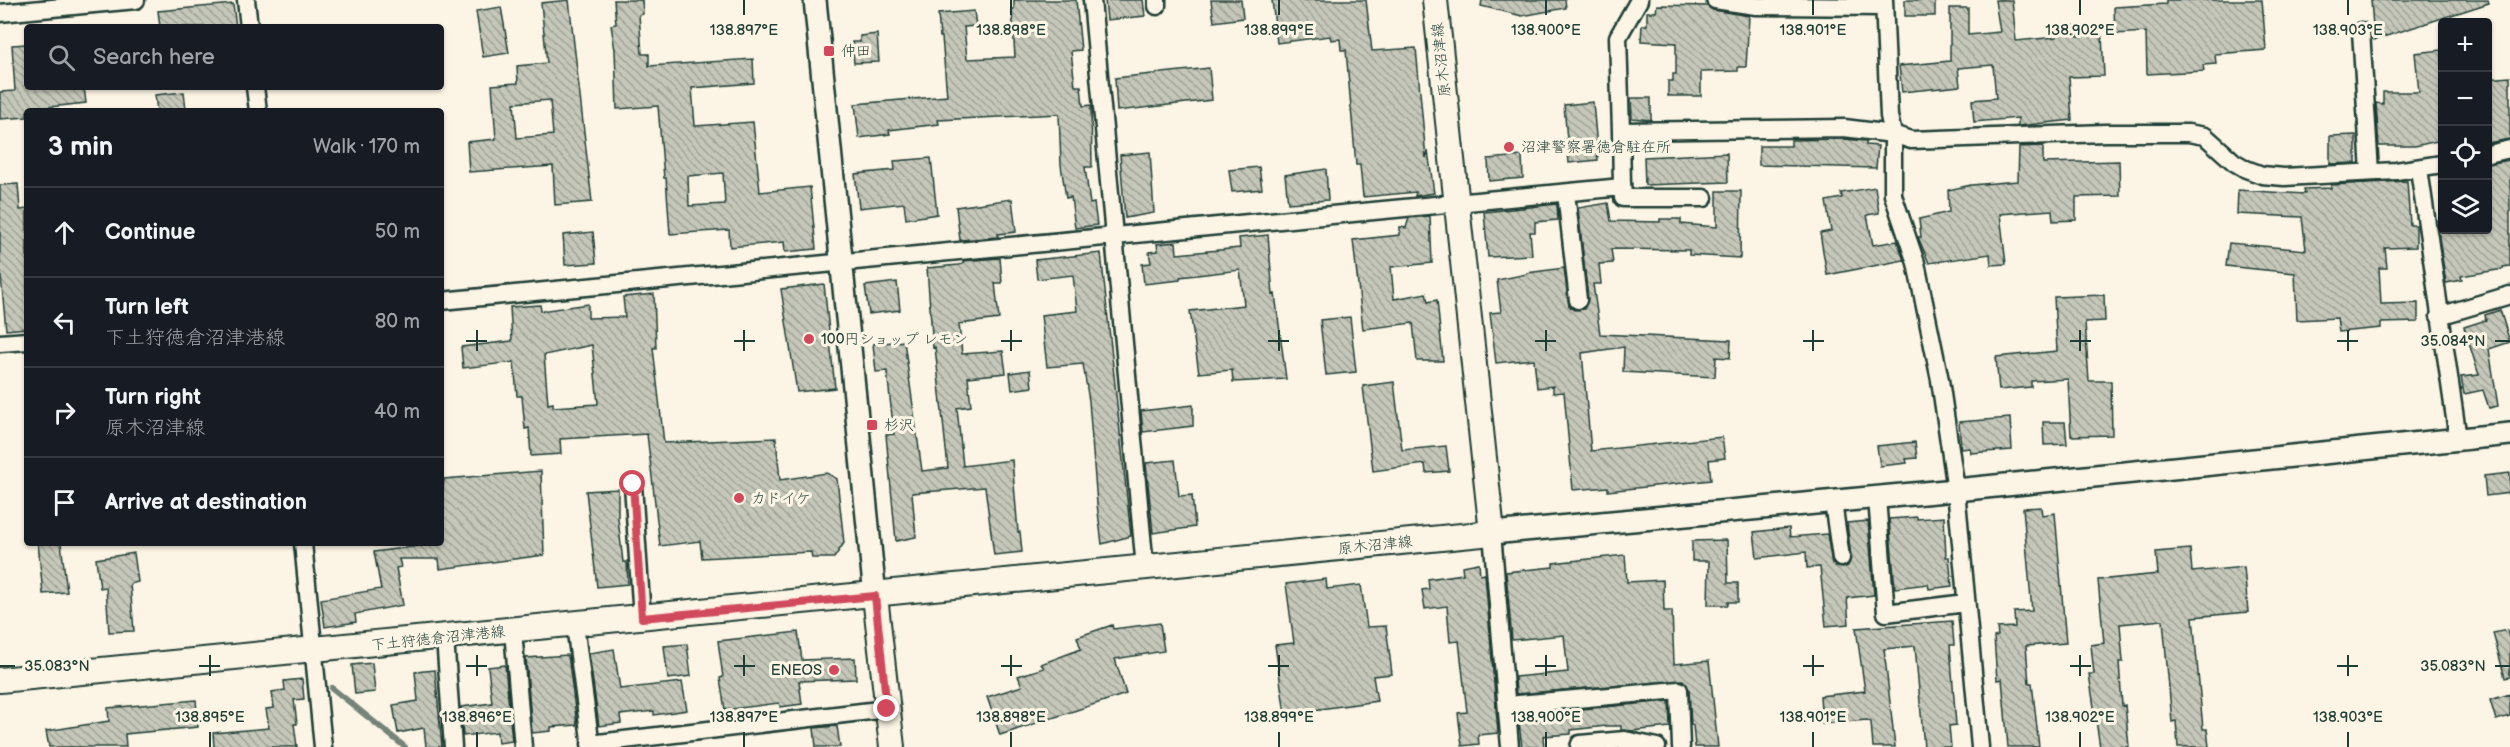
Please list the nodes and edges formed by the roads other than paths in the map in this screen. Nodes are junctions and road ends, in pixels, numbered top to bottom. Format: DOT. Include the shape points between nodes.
graph roads {
  1 [pos="135,0"];
  2 [pos="246,0"];
  3 [pos="815,0"];
  4 [pos="1092,0"];
  5 [pos="1435,0"];
  6 [pos="1639,0"];
  7 [pos="1715,0"];
  8 [pos="81,3"];
  9 [pos="1884,4"];
  10 [pos="19,6"];
  11 [pos="0,14"];
  12 [pos="249,24"];
  13 [pos="2361,31"];
  14 [pos="255,90"];
  15 [pos="258,108"];
  16 [pos="1621,131"];
  17 [pos="1893,134"];
  18 [pos="2510,149"];
  19 [pos="2492,153"];
  20 [pos="2438,165"];
  21 [pos="2419,169"];
  22 [pos="2370,172"];
  23 [pos="1622,182"];
  24 [pos="1566,193"];
  25 [pos="1704,198"];
  26 [pos="1456,203"];
  27 [pos="1114,236"];
  28 [pos="842,262"];
  29 [pos="2510,295"];
  30 [pos="1578,300"];
  31 [pos="444,301"];
  32 [pos="2439,316"];
  33 [pos="24,341"];
  34 [pos="0,343"];
  35 [pos="2510,434"];
  36 [pos="2458,439"];
  37 [pos="633,484"];
  38 [pos="1956,490"];
  39 [pos="1877,498"];
  40 [pos="1833,502"];
  41 [pos="1492,533"];
  42 [pos="303,546"];
  43 [pos="1841,558"];
  44 [pos="1144,568"];
  45 [pos="875,596"];
  46 [pos="1966,603"];
  47 [pos="642,618"];
  48 [pos="575,625"];
  49 [pos="513,631"];
  50 [pos="445,638"];
  51 [pos="314,650"];
  52 [pos="0,680"];
  53 [pos="1507,705"];
  54 [pos="887,709"];
  55 [pos="1625,743"];
  56 [pos="590,745"];
  57 [pos="323,747"];
  58 [pos="453,747"];
  59 [pos="523,747"];
  60 [pos="892,747"];
  61 [pos="1510,747"];
  62 [pos="1579,747"];
  63 [pos="1657,747"];
  64 [pos="1681,747"];
  65 [pos="1980,747"];
  1 -- 8 [label="street"];
  2 -- 12 [label="street"];
  3 -- 28 [label="street"];
  4 -- 27 [label="street"];
  5 -- 26 [label="main road, 原木沼津線"];
  6 -- 16 [label="street" via="1618,37"];
  7 -- 9 [label="street" via="1756,6"];
  8 -- 10 [label="street"];
  9 -- 17 [label="street"];
  10 -- 11 [label="street"];
  13 -- 22 [label="street"];
  14 -- 15 [label="street"];
  16 -- 17 [label="street" via="1844,128"];
  16 -- 23 [label="street"];
  17 -- 22 [label="street" via="1911,140 1930,140 2105,132 2188,133 2205,136 2234,162 2262,175"];
  17 -- 38 [label="street" via="1893,195 1916,263 1940,380"];
  18 -- 19 [label="street"];
  20 -- 21 [label="street"];
  21 -- 22 [label="street"];
  21 -- 32 [label="street"];
  23 -- 24 [label="street" via="1622,188"];
  23 -- 25 [label="street" via="1623,198"];
  24 -- 26 [label="street"];
  24 -- 30 [label="street"];
  26 -- 27 [label="street"];
  26 -- 41 [label="main road, 原木沼津線"];
  27 -- 28 [label="street"];
  27 -- 44 [label="street"];
  28 -- 31 [label="street"];
  28 -- 45 [label="street"];
  29 -- 32 [label="street"];
  32 -- 36 [label="street"];
  33 -- 34 [label="street"];
  35 -- 36 [label="street"];
  36 -- 38 [label="street"];
  37 -- 47 [label="street"];
  38 -- 39 [label="street"];
  38 -- 46 [label="street"];
  39 -- 40 [label="street"];
  39 -- 46 [label="street" via="1886,613"];
  40 -- 41 [label="street"];
  40 -- 43 [label="street"];
  41 -- 44 [label="main road, 原木沼津線"];
  41 -- 53 [label="street"];
  42 -- 51 [label="street"];
  44 -- 45 [label="main road, 原木沼津線"];
  45 -- 47 [label="main road, 下土狩徳倉沼津港線"];
  45 -- 54 [label="main road"];
  46 -- 65 [label="street"];
  47 -- 48 [label="main road, 下土狩徳倉沼津港線"];
  48 -- 49 [label="main road, 下土狩徳倉沼津港線"];
  48 -- 56 [label="street"];
  49 -- 50 [label="main road, 下土狩徳倉沼津港線"];
  49 -- 59 [label="street"];
  50 -- 51 [label="main road, 下土狩徳倉沼津港線"];
  50 -- 58 [label="street"];
  51 -- 52 [label="main road, 下土狩徳倉沼津港線"];
  51 -- 57 [label="street"];
  53 -- 61 [label="street"];
  53 -- 64 [label="street" via="1679,690"];
  54 -- 56 [label="street"];
  54 -- 60 [label="main road"];
  55 -- 62 [label="street"];
  55 -- 63 [label="street"];
}
